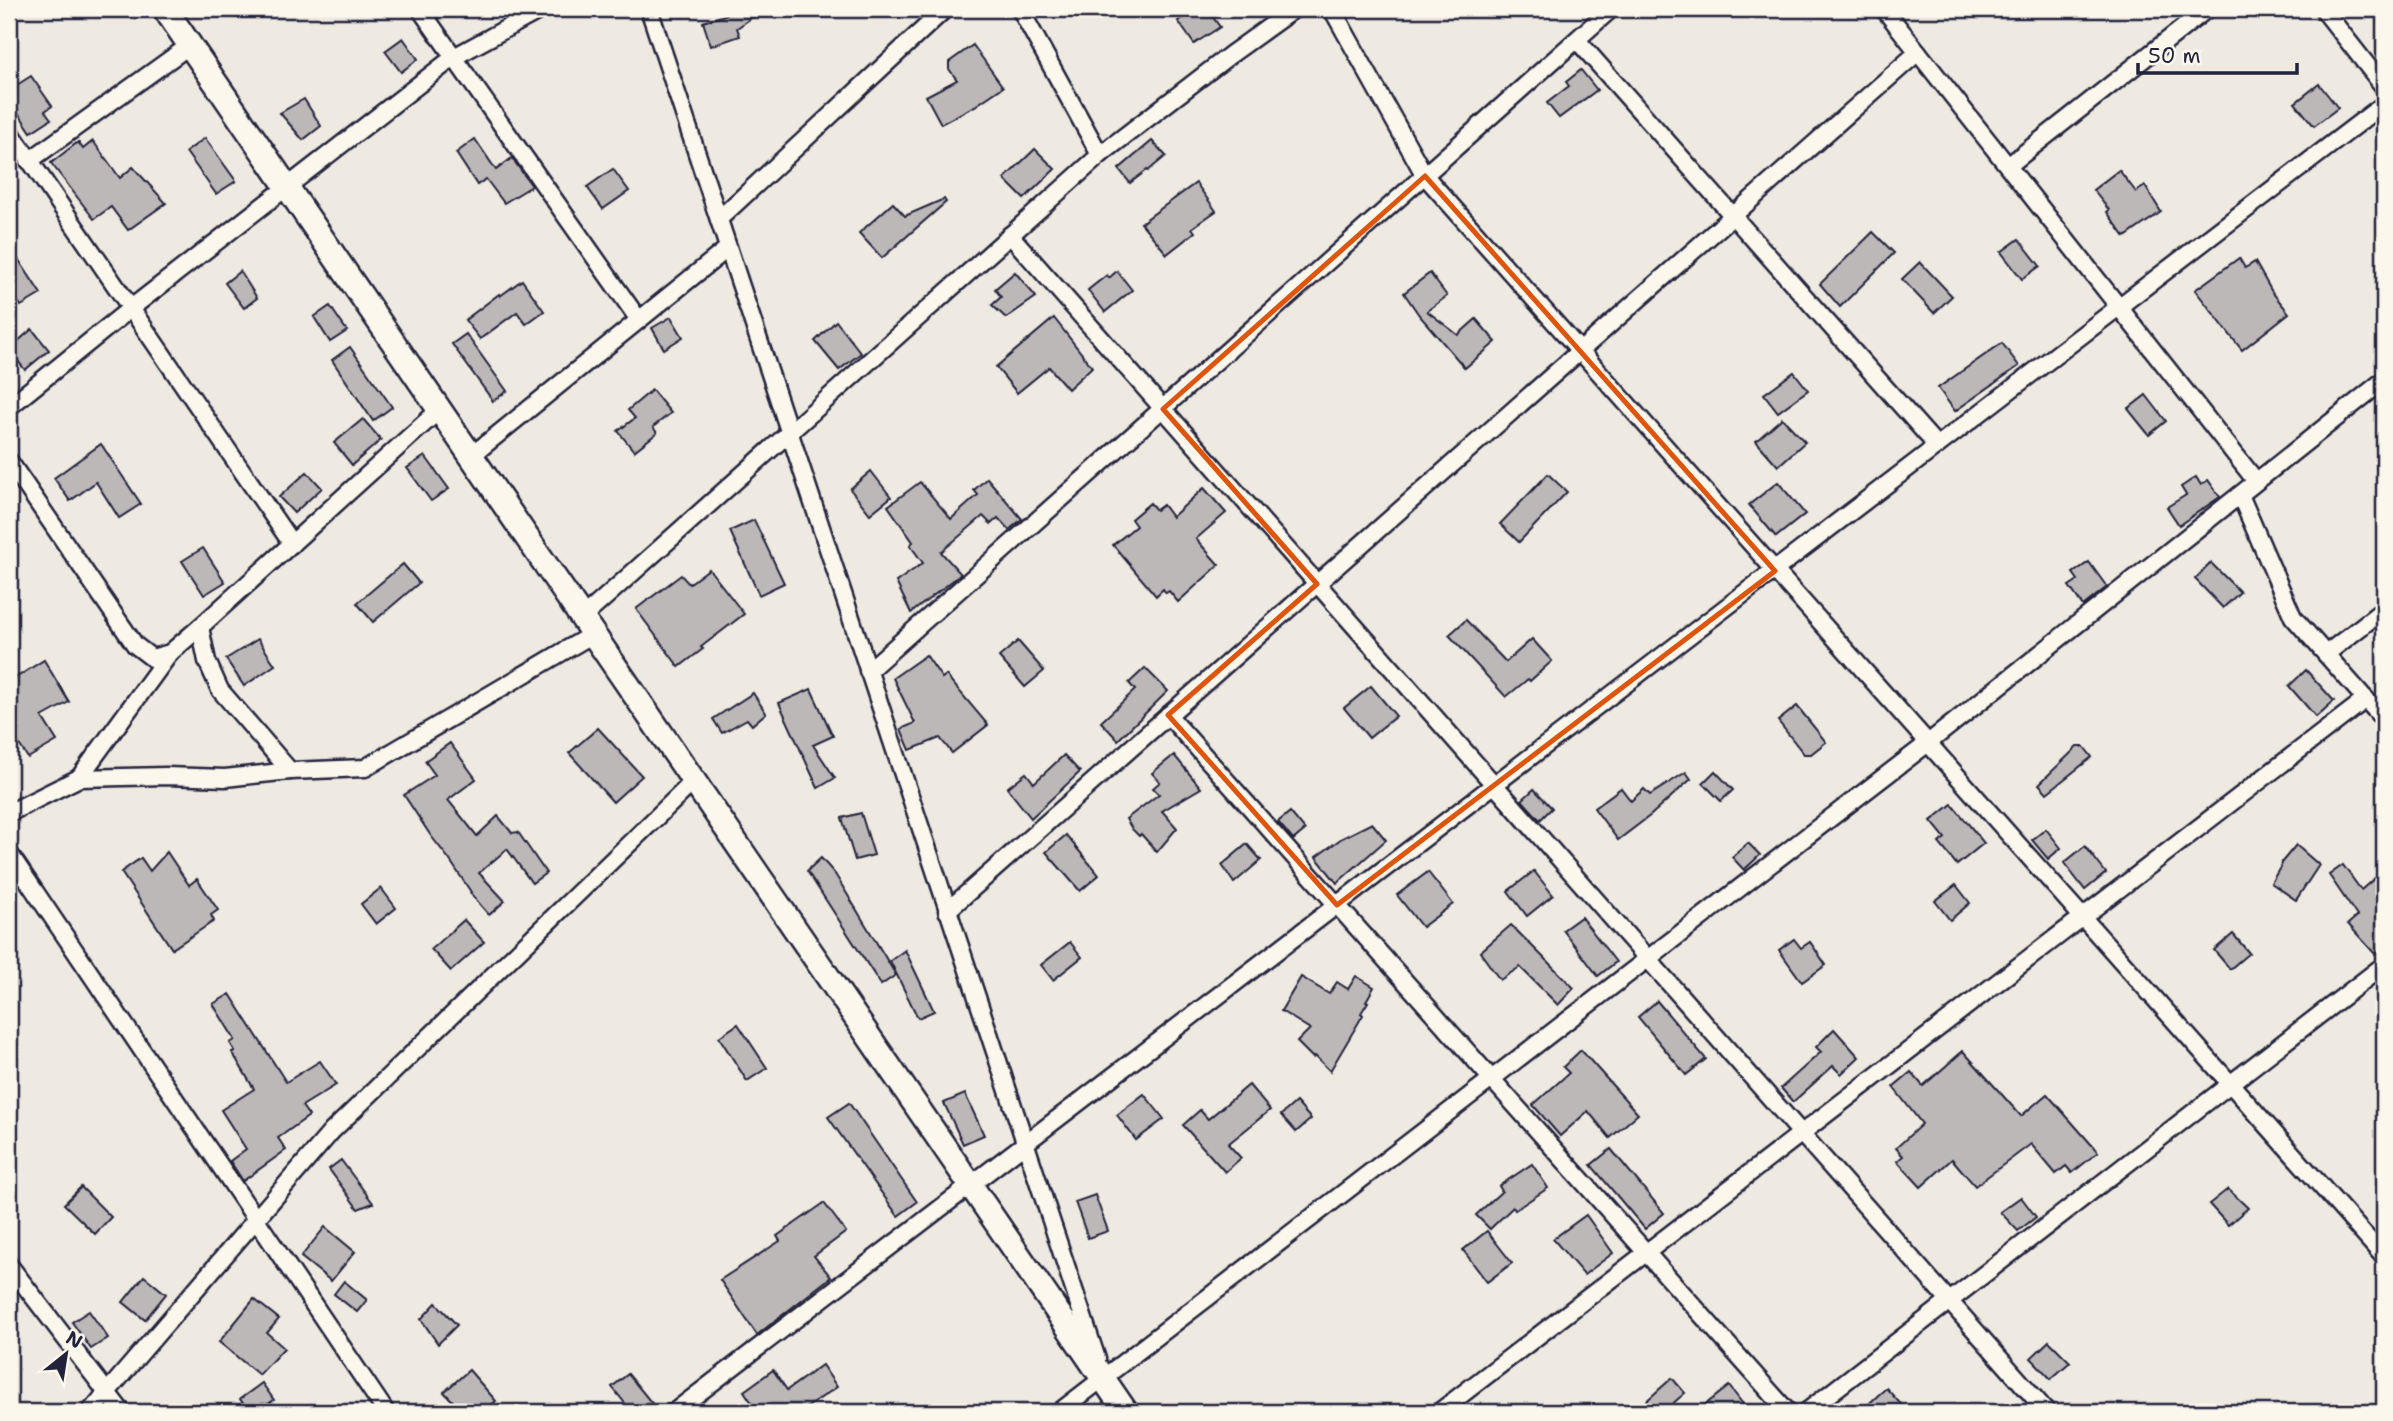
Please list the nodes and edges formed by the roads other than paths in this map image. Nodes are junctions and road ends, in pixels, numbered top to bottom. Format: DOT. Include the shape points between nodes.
graph roads {
  1 [pos="165,9"];
  2 [pos="420,9"];
  3 [pos="542,9"];
  4 [pos="649,9"];
  5 [pos="945,9"];
  6 [pos="1020,9"];
  7 [pos="1294,9"];
  8 [pos="1332,9"];
  9 [pos="1611,9"];
  10 [pos="1884,9"];
  11 [pos="2207,9"];
  12 [pos="2323,9"];
  13 [pos="1577,40"];
  14 [pos="190,45"];
  15 [pos="1918,52"];
  16 [pos="454,57"];
  17 [pos="2384,87"];
  18 [pos="2384,104"];
  19 [pos="9,130"];
  20 [pos="1100,155"];
  21 [pos="29,161"];
  22 [pos="2008,166"];
  23 [pos="1425,176"];
  24 [pos="287,187"];
  25 [pos="1733,216"];
  26 [pos="719,219"];
  27 [pos="1010,235"];
  28 [pos="728,248"];
  29 [pos="2119,307"];
  30 [pos="130,309"];
  31 [pos="639,320"];
  32 [pos="1580,351"];
  33 [pos="2384,380"];
  34 [pos="9,407"];
  35 [pos="1163,409"];
  36 [pos="439,410"];
  37 [pos="789,433"];
  38 [pos="1937,446"];
  39 [pos="471,456"];
  40 [pos="9,461"];
  41 [pos="2256,481"];
  42 [pos="2240,495"];
  43 [pos="292,544"];
  44 [pos="1775,570"];
  45 [pos="1317,584"];
  46 [pos="2384,609"];
  47 [pos="588,626"];
  48 [pos="200,627"];
  49 [pos="170,653"];
  50 [pos="2326,654"];
  51 [pos="868,671"];
  52 [pos="2366,699"];
  53 [pos="1168,715"];
  54 [pos="2384,720"];
  55 [pos="1928,743"];
  56 [pos="290,771"];
  57 [pos="79,778"];
  58 [pos="694,781"];
  59 [pos="1494,785"];
  60 [pos="9,813"];
  61 [pos="9,852"];
  62 [pos="1337,905"];
  63 [pos="947,911"];
  64 [pos="2082,917"];
  65 [pos="1647,959"];
  66 [pos="2384,965"];
  67 [pos="1491,1079"];
  68 [pos="2231,1084"];
  69 [pos="1802,1133"];
  70 [pos="1025,1144"];
  71 [pos="971,1185"];
  72 [pos="256,1219"];
  73 [pos="1646,1253"];
  74 [pos="2384,1257"];
  75 [pos="9,1265"];
  76 [pos="1950,1301"];
  77 [pos="1103,1378"];
  78 [pos="108,1392"];
  79 [pos="90,1412"];
  80 [pos="122,1412"];
  81 [pos="386,1412"];
  82 [pos="674,1412"];
  83 [pos="1059,1412"];
  84 [pos="1126,1412"];
  85 [pos="1439,1412"];
  86 [pos="1788,1412"];
  87 [pos="1806,1412"];
  88 [pos="2047,1412"];
  1 -- 14 [label="main road"];
  2 -- 16 [label="street"];
  3 -- 16 [label="street"];
  4 -- 26 [label="street"];
  5 -- 26 [label="street"];
  6 -- 20 [label="street"];
  7 -- 20 [label="street"];
  8 -- 23 [label="street"];
  9 -- 13 [label="street"];
  10 -- 15 [label="street"];
  11 -- 22 [label="street"];
  12 -- 17 [label="street"];
  13 -- 23 [label="street"];
  13 -- 25 [label="street"];
  14 -- 21 [label="street"];
  14 -- 24 [label="main road"];
  15 -- 22 [label="street"];
  15 -- 25 [label="street"];
  16 -- 24 [label="street"];
  16 -- 31 [label="street"];
  18 -- 29 [label="street"];
  19 -- 21 [label="street"];
  20 -- 27 [label="street"];
  21 -- 30 [label="street"];
  22 -- 29 [label="street"];
  23 -- 32 [label="street"];
  23 -- 35 [label="street"];
  24 -- 30 [label="street"];
  24 -- 36 [label="main road"];
  25 -- 32 [label="street"];
  25 -- 38 [label="street"];
  26 -- 28 [label="street"];
  27 -- 35 [label="street"];
  27 -- 37 [label="street"];
  28 -- 31 [label="street"];
  28 -- 37 [label="street"];
  29 -- 38 [label="street"];
  29 -- 41 [label="street"];
  30 -- 34 [label="street"];
  30 -- 43 [label="street"];
  31 -- 39 [label="street"];
  32 -- 44 [label="street"];
  32 -- 45 [label="street"];
  33 -- 41 [label="street"];
  35 -- 45 [label="street"];
  35 -- 51 [label="street"];
  36 -- 39 [label="main road"];
  36 -- 43 [label="street"];
  37 -- 47 [label="street"];
  37 -- 51 [label="street"];
  38 -- 44 [label="street"];
  39 -- 47 [label="main road"];
  40 -- 49 [label="street" via="135,645 152,658"];
  41 -- 42 [label="street"];
  42 -- 50 [label="street" via="2293,617"];
  42 -- 55 [label="street"];
  43 -- 48 [label="street"];
  44 -- 55 [label="street"];
  44 -- 59 [label="street"];
  45 -- 53 [label="street"];
  45 -- 59 [label="street"];
  46 -- 50 [label="street"];
  47 -- 56 [label="street" via="365,768"];
  47 -- 58 [label="main road"];
  48 -- 49 [label="street"];
  48 -- 56 [label="street" via="207,661 220,690"];
  49 -- 57 [label="street"];
  50 -- 52 [label="street"];
  51 -- 63 [label="street"];
  52 -- 54 [label="street"];
  52 -- 64 [label="street"];
  53 -- 62 [label="street"];
  53 -- 63 [label="street"];
  55 -- 64 [label="street"];
  55 -- 65 [label="street"];
  56 -- 57 [label="street" via="225,778"];
  57 -- 60 [label="street"];
  58 -- 71 [label="main road"];
  58 -- 72 [label="street" via="331,1131"];
  59 -- 62 [label="street"];
  59 -- 65 [label="street"];
  61 -- 72 [label="street"];
  62 -- 67 [label="street"];
  62 -- 70 [label="street"];
  63 -- 70 [label="street"];
  64 -- 68 [label="street"];
  64 -- 69 [label="street"];
  65 -- 67 [label="street"];
  65 -- 69 [label="street"];
  66 -- 68 [label="street"];
  67 -- 73 [label="street"];
  67 -- 77 [label="street"];
  68 -- 74 [label="street"];
  68 -- 76 [label="street"];
  69 -- 73 [label="street"];
  69 -- 76 [label="street"];
  70 -- 71 [label="street"];
  70 -- 77 [label="street"];
  71 -- 77 [label="main road"];
  71 -- 82 [label="street"];
  72 -- 78 [label="street"];
  72 -- 81 [label="street"];
  73 -- 85 [label="street"];
  73 -- 86 [label="street"];
  75 -- 78 [label="street"];
  76 -- 87 [label="street"];
  76 -- 88 [label="street"];
  77 -- 83 [label="street"];
  77 -- 84 [label="main road"];
  78 -- 79 [label="street"];
  78 -- 80 [label="street"];
}
